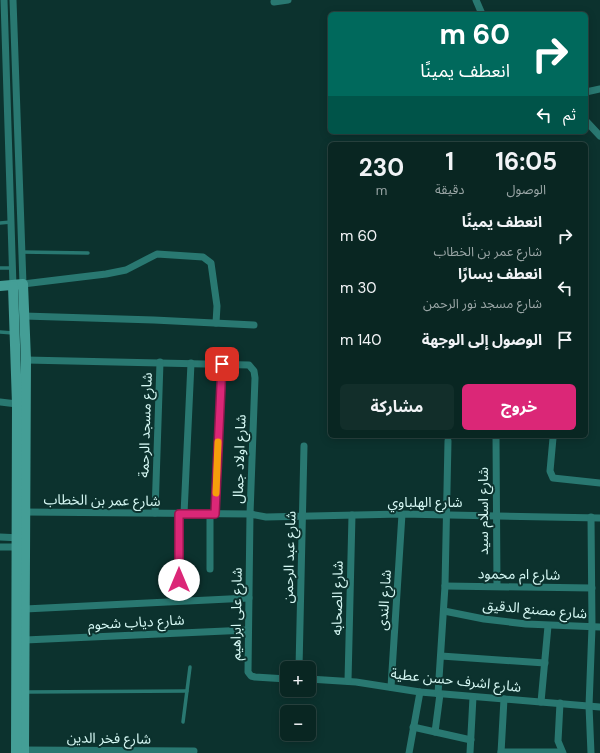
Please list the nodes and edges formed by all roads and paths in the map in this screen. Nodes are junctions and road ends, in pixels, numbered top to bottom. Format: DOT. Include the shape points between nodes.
graph roads {
  1 [pos="4,0"];
  2 [pos="13,0"];
  3 [pos="288,0"];
  4 [pos="476,0"];
  5 [pos="274,2"];
  6 [pos="481,12"];
  7 [pos="600,89"];
  8 [pos="588,92"];
  9 [pos="588,123"];
  10 [pos="600,136"];
  11 [pos="0,160"];
  12 [pos="9,160"];
  13 [pos="11,222"];
  14 [pos="0,223"];
  15 [pos="22,252"];
  16 [pos="88,253"];
  17 [pos="0,268"];
  18 [pos="12,268"];
  19 [pos="18,285"];
  20 [pos="0,286"];
  21 [pos="24,316"];
  22 [pos="216,323"];
  23 [pos="254,325"];
  24 [pos="0,332"];
  25 [pos="14,333"];
  26 [pos="26,360"];
  27 [pos="160,362"];
  28 [pos="191,363"];
  29 [pos="222,364"];
  30 [pos="0,402"];
  31 [pos="17,404"];
  32 [pos="496,438"];
  33 [pos="552,438"];
  34 [pos="448,441"];
  35 [pos="304,446"];
  36 [pos="600,483"];
  37 [pos="25,512"];
  38 [pos="155,514"];
  39 [pos="182,514"];
  40 [pos="213,514"];
  41 [pos="250,514"];
  42 [pos="402,514"];
  43 [pos="447,514"];
  44 [pos="352,515"];
  45 [pos="496,515"];
  46 [pos="303,516"];
  47 [pos="591,517"];
  48 [pos="600,518"];
  49 [pos="0,537"];
  50 [pos="21,543"];
  51 [pos="0,547"];
  52 [pos="210,569"];
  53 [pos="179,580"];
  54 [pos="445,586"];
  55 [pos="497,586"];
  56 [pos="592,588"];
  57 [pos="249,598"];
  58 [pos="25,609"];
  59 [pos="444,611"];
  60 [pos="548,626"];
  61 [pos="596,627"];
  62 [pos="248,630"];
  63 [pos="25,640"];
  64 [pos="441,656"];
  65 [pos="299,661"];
  66 [pos="545,663"];
  67 [pos="190,667"];
  68 [pos="280,679"];
  69 [pos="316,680"];
  70 [pos="348,681"];
  71 [pos="391,687"];
  72 [pos="187,691"];
  73 [pos="25,692"];
  74 [pos="420,692"];
  75 [pos="439,694"];
  76 [pos="473,696"];
  77 [pos="504,699"];
  78 [pos="541,702"];
  79 [pos="560,704"];
  80 [pos="589,706"];
  81 [pos="600,707"];
  82 [pos="183,722"];
  83 [pos="413,728"];
  84 [pos="435,732"];
  85 [pos="471,740"];
  86 [pos="21,752"];
  87 [pos="194,752"];
  88 [pos="501,752"];
  89 [pos="409,753"];
  90 [pos="470,753"];
  91 [pos="563,753"];
  92 [pos="591,753"];
  1 -- 12 [label="street"];
  2 -- 15 [label="street"];
  3 -- 5 [label="street"];
  4 -- 6 [label="street"];
  7 -- 8 [label="street"];
  9 -- 10 [label="street"];
  11 -- 12 [label="street"];
  12 -- 13 [label="street"];
  13 -- 14 [label="lane"];
  13 -- 18 [label="street"];
  15 -- 16 [label="lane"];
  15 -- 19 [label="street"];
  17 -- 18 [label="lane"];
  18 -- 19 [label="street"];
  19 -- 20 [label="main road"];
  19 -- 21 [label="main road"];
  19 -- 22 [label="street" via="126,270 157,254 203,257 211,263 217,306"];
  19 -- 25 [label="main road"];
  21 -- 22 [label="street"];
  21 -- 26 [label="main road"];
  22 -- 23 [label="street"];
  24 -- 25 [label="lane"];
  25 -- 31 [label="main road"];
  26 -- 27 [label="street, شارع اولاد جمال"];
  26 -- 37 [label="main road"];
  27 -- 28 [label="street, شارع اولاد جمال"];
  27 -- 38 [label="street, شارع مسجد الرحمة"];
  28 -- 29 [label="street, شارع اولاد جمال"];
  28 -- 39 [label="street"];
  29 -- 40 [label="street"];
  29 -- 41 [label="street, شارع اولاد جمال" via="249,365 254,371"];
  30 -- 31 [label="street"];
  31 -- 50 [label="main road"];
  32 -- 45 [label="street, شارع اسلام سيد"];
  33 -- 36 [label="street" via="550,471 553,478"];
  34 -- 43 [label="street"];
  35 -- 46 [label="street, شارع عبد الرحمن"];
  37 -- 38 [label="street, شارع عمر بن الخطاب"];
  37 -- 50 [label="main road"];
  38 -- 39 [label="street, شارع عمر بن الخطاب"];
  39 -- 40 [label="street, شارع عمر بن الخطاب"];
  39 -- 53 [label="street"];
  40 -- 41 [label="street, شارع عمر بن الخطاب"];
  40 -- 52 [label="street"];
  41 -- 46 [label="street, شارع الهلباوي" via="266,517"];
  41 -- 57 [label="street, شارع على ابراهيم"];
  42 -- 43 [label="street, شارع الهلباوي"];
  42 -- 44 [label="street, شارع الهلباوي"];
  42 -- 71 [label="street, شارع الندى"];
  43 -- 45 [label="street, شارع الهلباوي"];
  43 -- 54 [label="street"];
  44 -- 46 [label="street, شارع الهلباوي"];
  44 -- 70 [label="street, شارع الصحابه"];
  45 -- 47 [label="street, شارع الهلباوي"];
  45 -- 55 [label="street, شارع اسلام سيد"];
  46 -- 65 [label="street, شارع عبد الرحمن"];
  47 -- 48 [label="street, شارع الهلباوي"];
  47 -- 56 [label="street"];
  49 -- 50 [label="street"];
  50 -- 51 [label="street"];
  50 -- 58 [label="main road"];
  50 -- 86 [label="main road"];
  54 -- 55 [label="street, شارع ام محمود"];
  54 -- 59 [label="street"];
  55 -- 56 [label="street, شارع ام محمود"];
  56 -- 61 [label="street"];
  57 -- 58 [label="street"];
  57 -- 62 [label="street, شارع على ابراهيم"];
  58 -- 63 [label="main road"];
  59 -- 60 [label="street, شارع مصنع الدقيق" via="505,622"];
  59 -- 64 [label="street"];
  60 -- 61 [label="street, شارع مصنع الدقيق"];
  60 -- 66 [label="street"];
  61 -- 80 [label="street"];
  62 -- 63 [label="street, شارع دياب شحوم"];
  62 -- 68 [label="street, شارع على ابراهيم" via="248,672 255,677"];
  63 -- 73 [label="main road"];
  64 -- 66 [label="street"];
  64 -- 75 [label="street"];
  66 -- 78 [label="street"];
  67 -- 72 [label="lane"];
  69 -- 70 [label="street, شارع اشرف حسن عطية"];
  70 -- 71 [label="street, شارع اشرف حسن عطية"];
  71 -- 74 [label="street, شارع اشرف حسن عطية"];
  72 -- 73 [label="lane"];
  72 -- 82 [label="lane"];
  73 -- 86 [label="main road"];
  74 -- 75 [label="street, شارع اشرف حسن عطية"];
  74 -- 83 [label="street"];
  75 -- 76 [label="street, شارع اشرف حسن عطية"];
  75 -- 84 [label="street"];
  76 -- 77 [label="street, شارع اشرف حسن عطية"];
  76 -- 85 [label="street"];
  77 -- 78 [label="street, شارع اشرف حسن عطية"];
  77 -- 88 [label="street"];
  78 -- 79 [label="street, شارع اشرف حسن عطية"];
  79 -- 80 [label="street, شارع اشرف حسن عطية"];
  79 -- 91 [label="street" via="558,741"];
  80 -- 81 [label="street, شارع اشرف حسن عطية"];
  80 -- 92 [label="street"];
  83 -- 84 [label="street"];
  83 -- 89 [label="street"];
  84 -- 85 [label="street"];
  85 -- 90 [label="street"];
  86 -- 87 [label="street, شارع فخر الدين"];
  88 -- 91 [label="street"];
}
